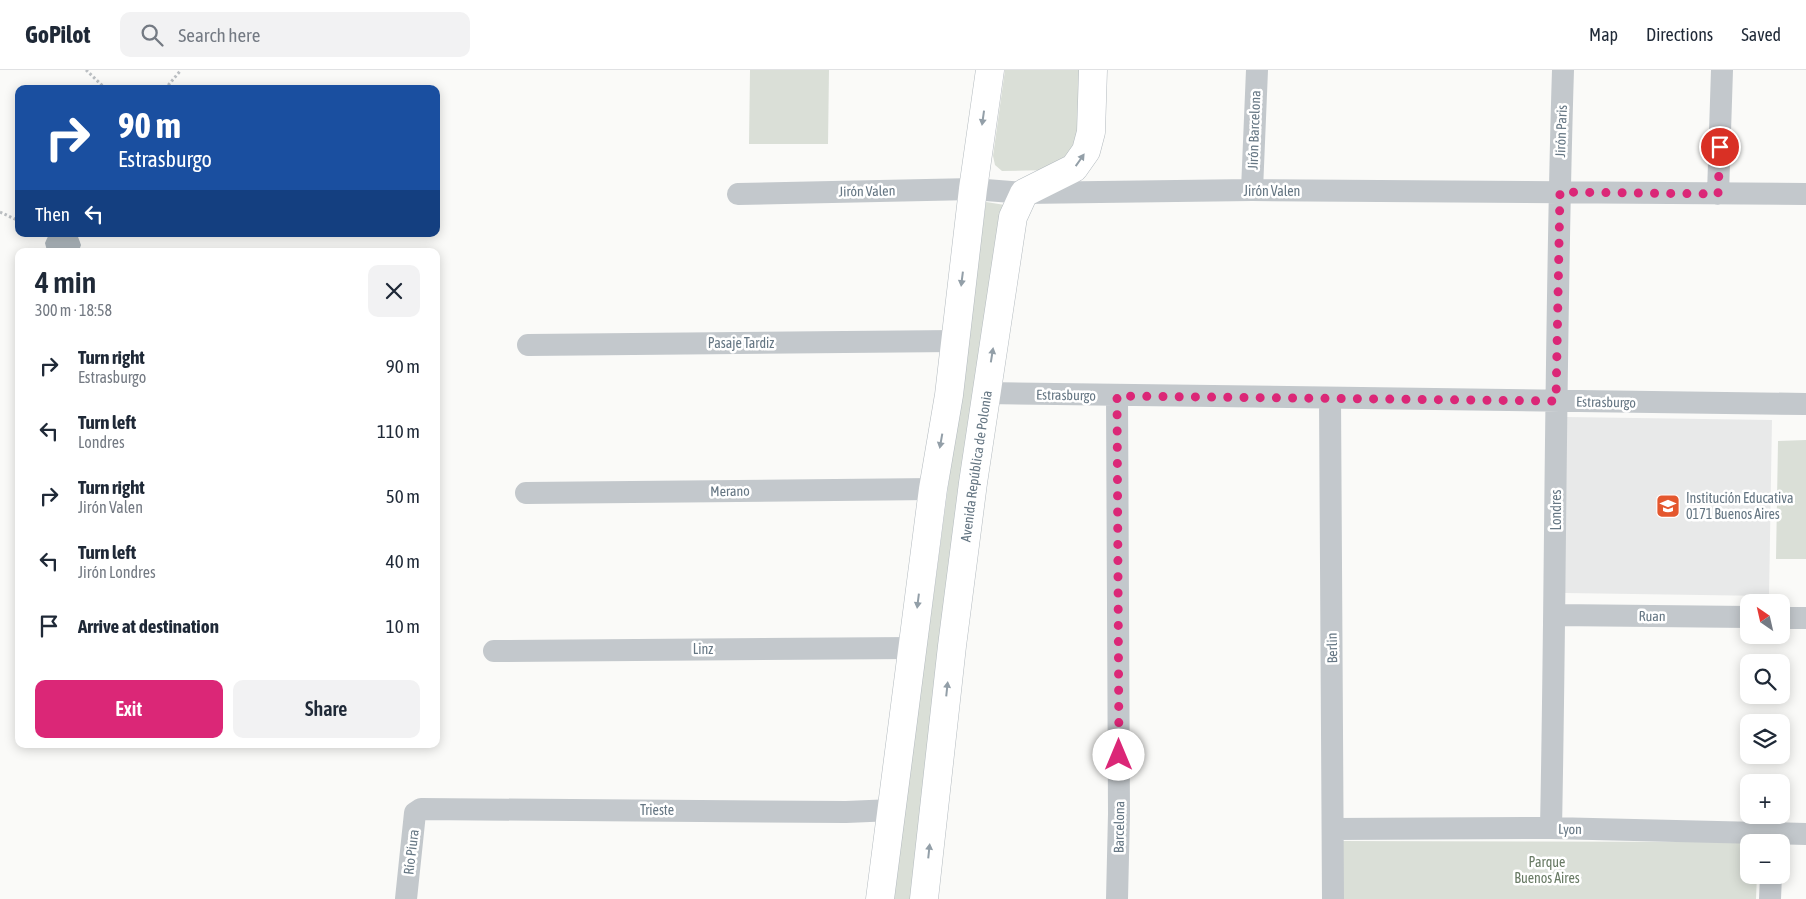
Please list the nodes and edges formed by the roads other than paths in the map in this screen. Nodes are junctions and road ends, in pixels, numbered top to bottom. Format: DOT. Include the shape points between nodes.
graph roads {
  1 [pos="990,70"];
  2 [pos="1093,70"];
  3 [pos="1257,70"];
  4 [pos="1563,70"];
  5 [pos="1722,70"];
  6 [pos="972,189"];
  7 [pos="1252,190"];
  8 [pos="1560,192"];
  9 [pos="1024,193"];
  10 [pos="738,194"];
  11 [pos="1718,194"];
  12 [pos="1806,194"];
  13 [pos="954,341"];
  14 [pos="528,344"];
  15 [pos="986,393"];
  16 [pos="1117,396"];
  17 [pos="1330,398"];
  18 [pos="1556,401"];
  19 [pos="1806,404"];
  20 [pos="933,489"];
  21 [pos="526,493"];
  22 [pos="1555,615"];
  23 [pos="1740,617"];
  24 [pos="1790,618"];
  25 [pos="1806,618"];
  26 [pos="912,648"];
  27 [pos="494,651"];
  28 [pos="421,809"];
  29 [pos="893,810"];
  30 [pos="1551,828"];
  31 [pos="1334,829"];
  32 [pos="1806,834"];
  33 [pos="1790,836"];
  34 [pos="1740,837"];
  35 [pos="1771,884"];
  36 [pos="406,899"];
  37 [pos="880,899"];
  38 [pos="924,899"];
  39 [pos="1117,899"];
  40 [pos="1333,899"];
  41 [pos="1770,899"];
  1 -- 6 [label="main road, one-way"];
  9 -- 2 [label="main road, one-way" via="1074,168 1086,151"];
  3 -- 7 [label="street, Jirón Barcelona"];
  4 -- 8 [label="street, Jirón Paris"];
  5 -- 11 [label="street"];
  6 -- 9 [label="street, Jirón Valen"];
  6 -- 10 [label="street, Jirón Valen"];
  6 -- 13 [label="main road, one-way"];
  7 -- 8 [label="street, Jirón Valen"];
  7 -- 9 [label="street, Jirón Valen"];
  8 -- 11 [label="street, Jirón Valen"];
  8 -- 18 [label="street, Londres"];
  15 -- 9 [label="main road, Avenida República de Polonia, one-way" via="1013,217"];
  11 -- 12 [label="street, Jirón Valen"];
  13 -- 14 [label="street, Pasaje Tardiz"];
  13 -- 20 [label="main road, one-way" via="949,395"];
  15 -- 16 [label="street, Estrasburgo"];
  38 -- 15 [label="main road, Avenida República de Polonia, one-way" via="953,636"];
  16 -- 17 [label="street, Estrasburgo"];
  16 -- 39 [label="street, Barcelona"];
  17 -- 18 [label="street, Estrasburgo"];
  17 -- 31 [label="street, Berlin"];
  18 -- 19 [label="street, Estrasburgo"];
  18 -- 22 [label="street, Londres"];
  20 -- 21 [label="street, Merano"];
  20 -- 26 [label="main road, one-way"];
  22 -- 23 [label="street, Ruan"];
  22 -- 30 [label="street, Londres"];
  24 -- 25 [label="street"];
  26 -- 27 [label="street, Linz"];
  26 -- 29 [label="main road"];
  28 -- 29 [label="street, Trieste"];
  28 -- 36 [label="street, Río Piura" via="415,813"];
  29 -- 37 [label="main road"];
  30 -- 31 [label="street, Lyon"];
  30 -- 34 [label="street, Lyon"];
  31 -- 40 [label="street, Berlin"];
  32 -- 33 [label="street, Lyon"];
  35 -- 41 [label="street"];
}
